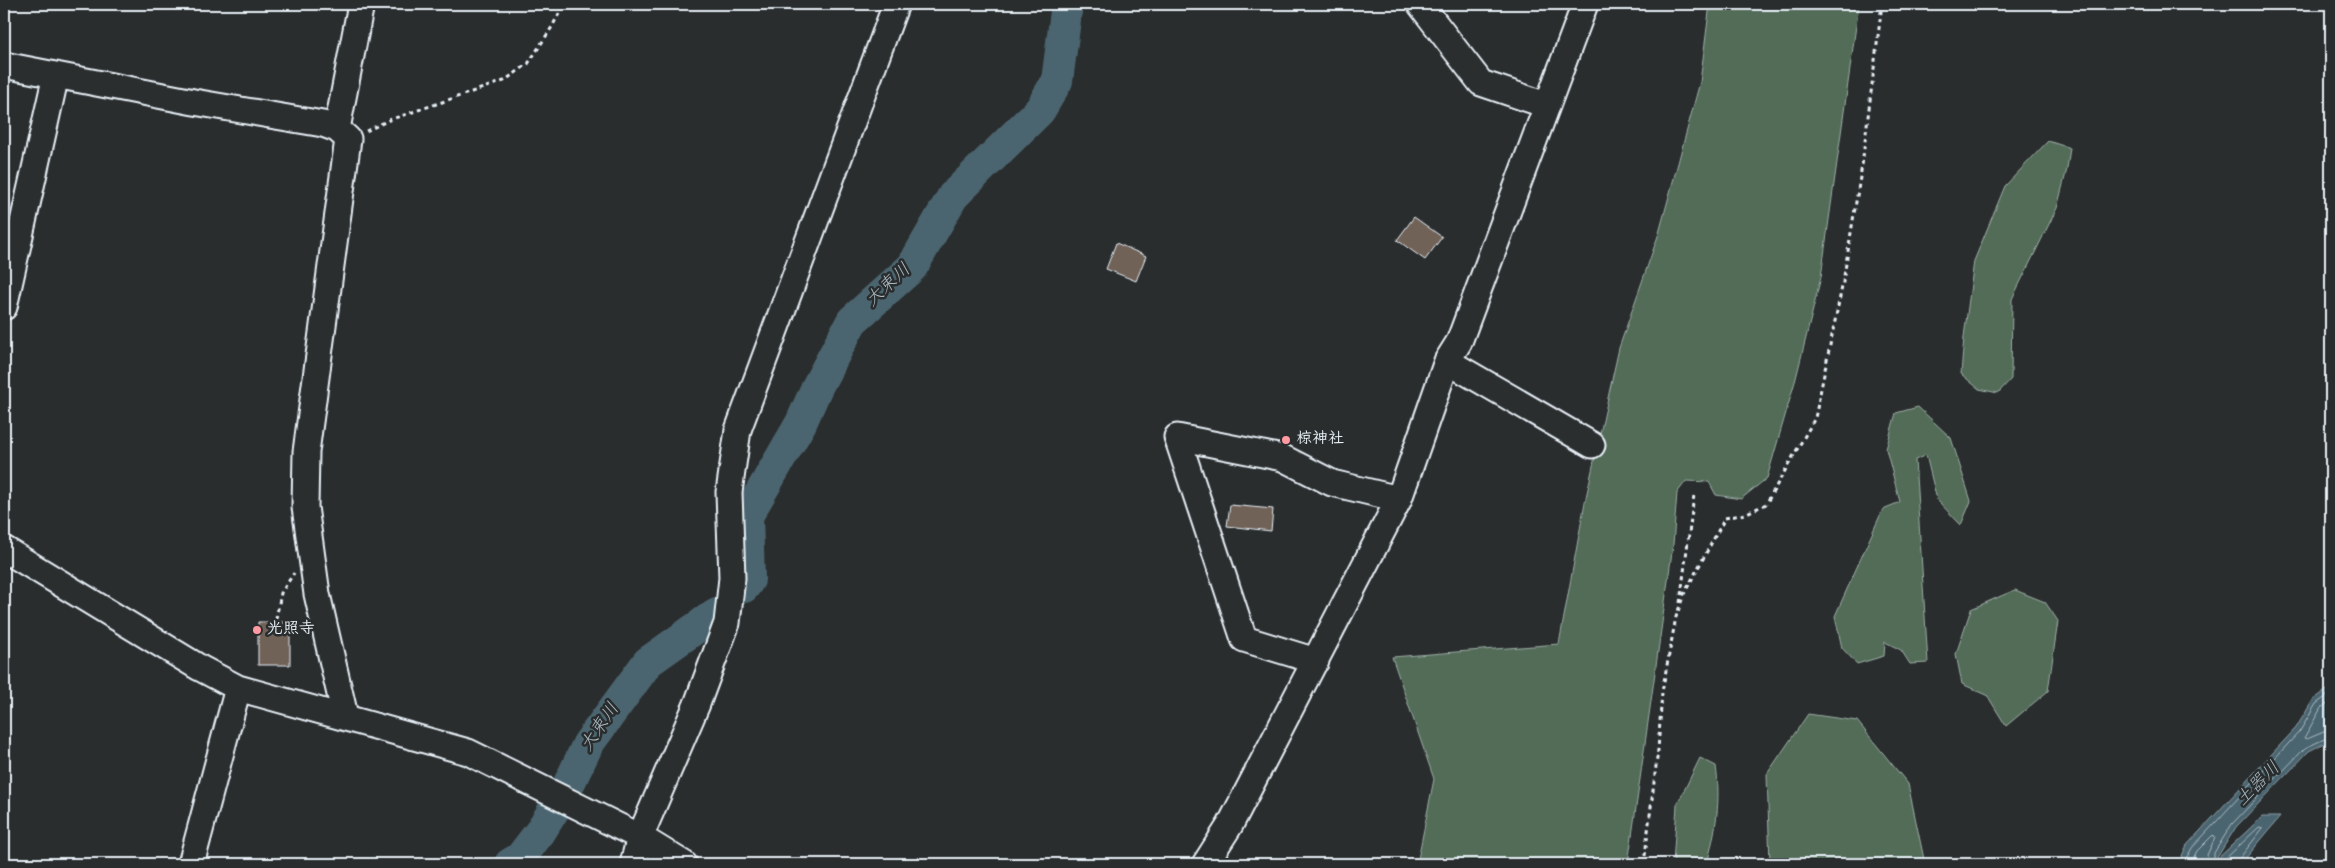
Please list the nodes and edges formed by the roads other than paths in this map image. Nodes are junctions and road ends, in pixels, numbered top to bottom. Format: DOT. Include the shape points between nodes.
graph roads {
  1 [pos="361,4"];
  2 [pos="896,4"];
  3 [pos="1420,4"];
  4 [pos="1585,4"];
  5 [pos="4,65"];
  6 [pos="56,75"];
  7 [pos="1546,105"];
  8 [pos="343,134"];
  9 [pos="4,307"];
  10 [pos="1447,361"];
  11 [pos="1592,445"];
  12 [pos="1399,499"];
  13 [pos="4,549"];
  14 [pos="1316,661"];
  15 [pos="238,688"];
  16 [pos="345,716"];
  17 [pos="640,837"];
  18 [pos="191,864"];
  19 [pos="633,864"];
  20 [pos="684,864"];
  21 [pos="1205,864"];
  1 -- 8 [label="street"];
  2 -- 17 [label="street" via="738,430 728,492 732,578 727,623 697,704"];
  3 -- 7 [label="street" via="1481,83"];
  4 -- 7 [label="street"];
  5 -- 6 [label="street"];
  6 -- 8 [label="street" via="323,124"];
  6 -- 9 [label="street"];
  7 -- 10 [label="street" via="1459,342"];
  8 -- 16 [label="street" via="306,452 306,507 317,594"];
  10 -- 11 [label="street"];
  10 -- 12 [label="street"];
  12 -- 14 [label="street"];
  12 -- 14 [label="street" via="1332,483 1283,458 1176,437 1244,639"];
  13 -- 15 [label="street"];
  14 -- 21 [label="street" via="1230,825"];
  15 -- 16 [label="street"];
  15 -- 18 [label="street"];
  16 -- 17 [label="street" via="468,752"];
  17 -- 19 [label="street"];
  17 -- 20 [label="street"];
}
